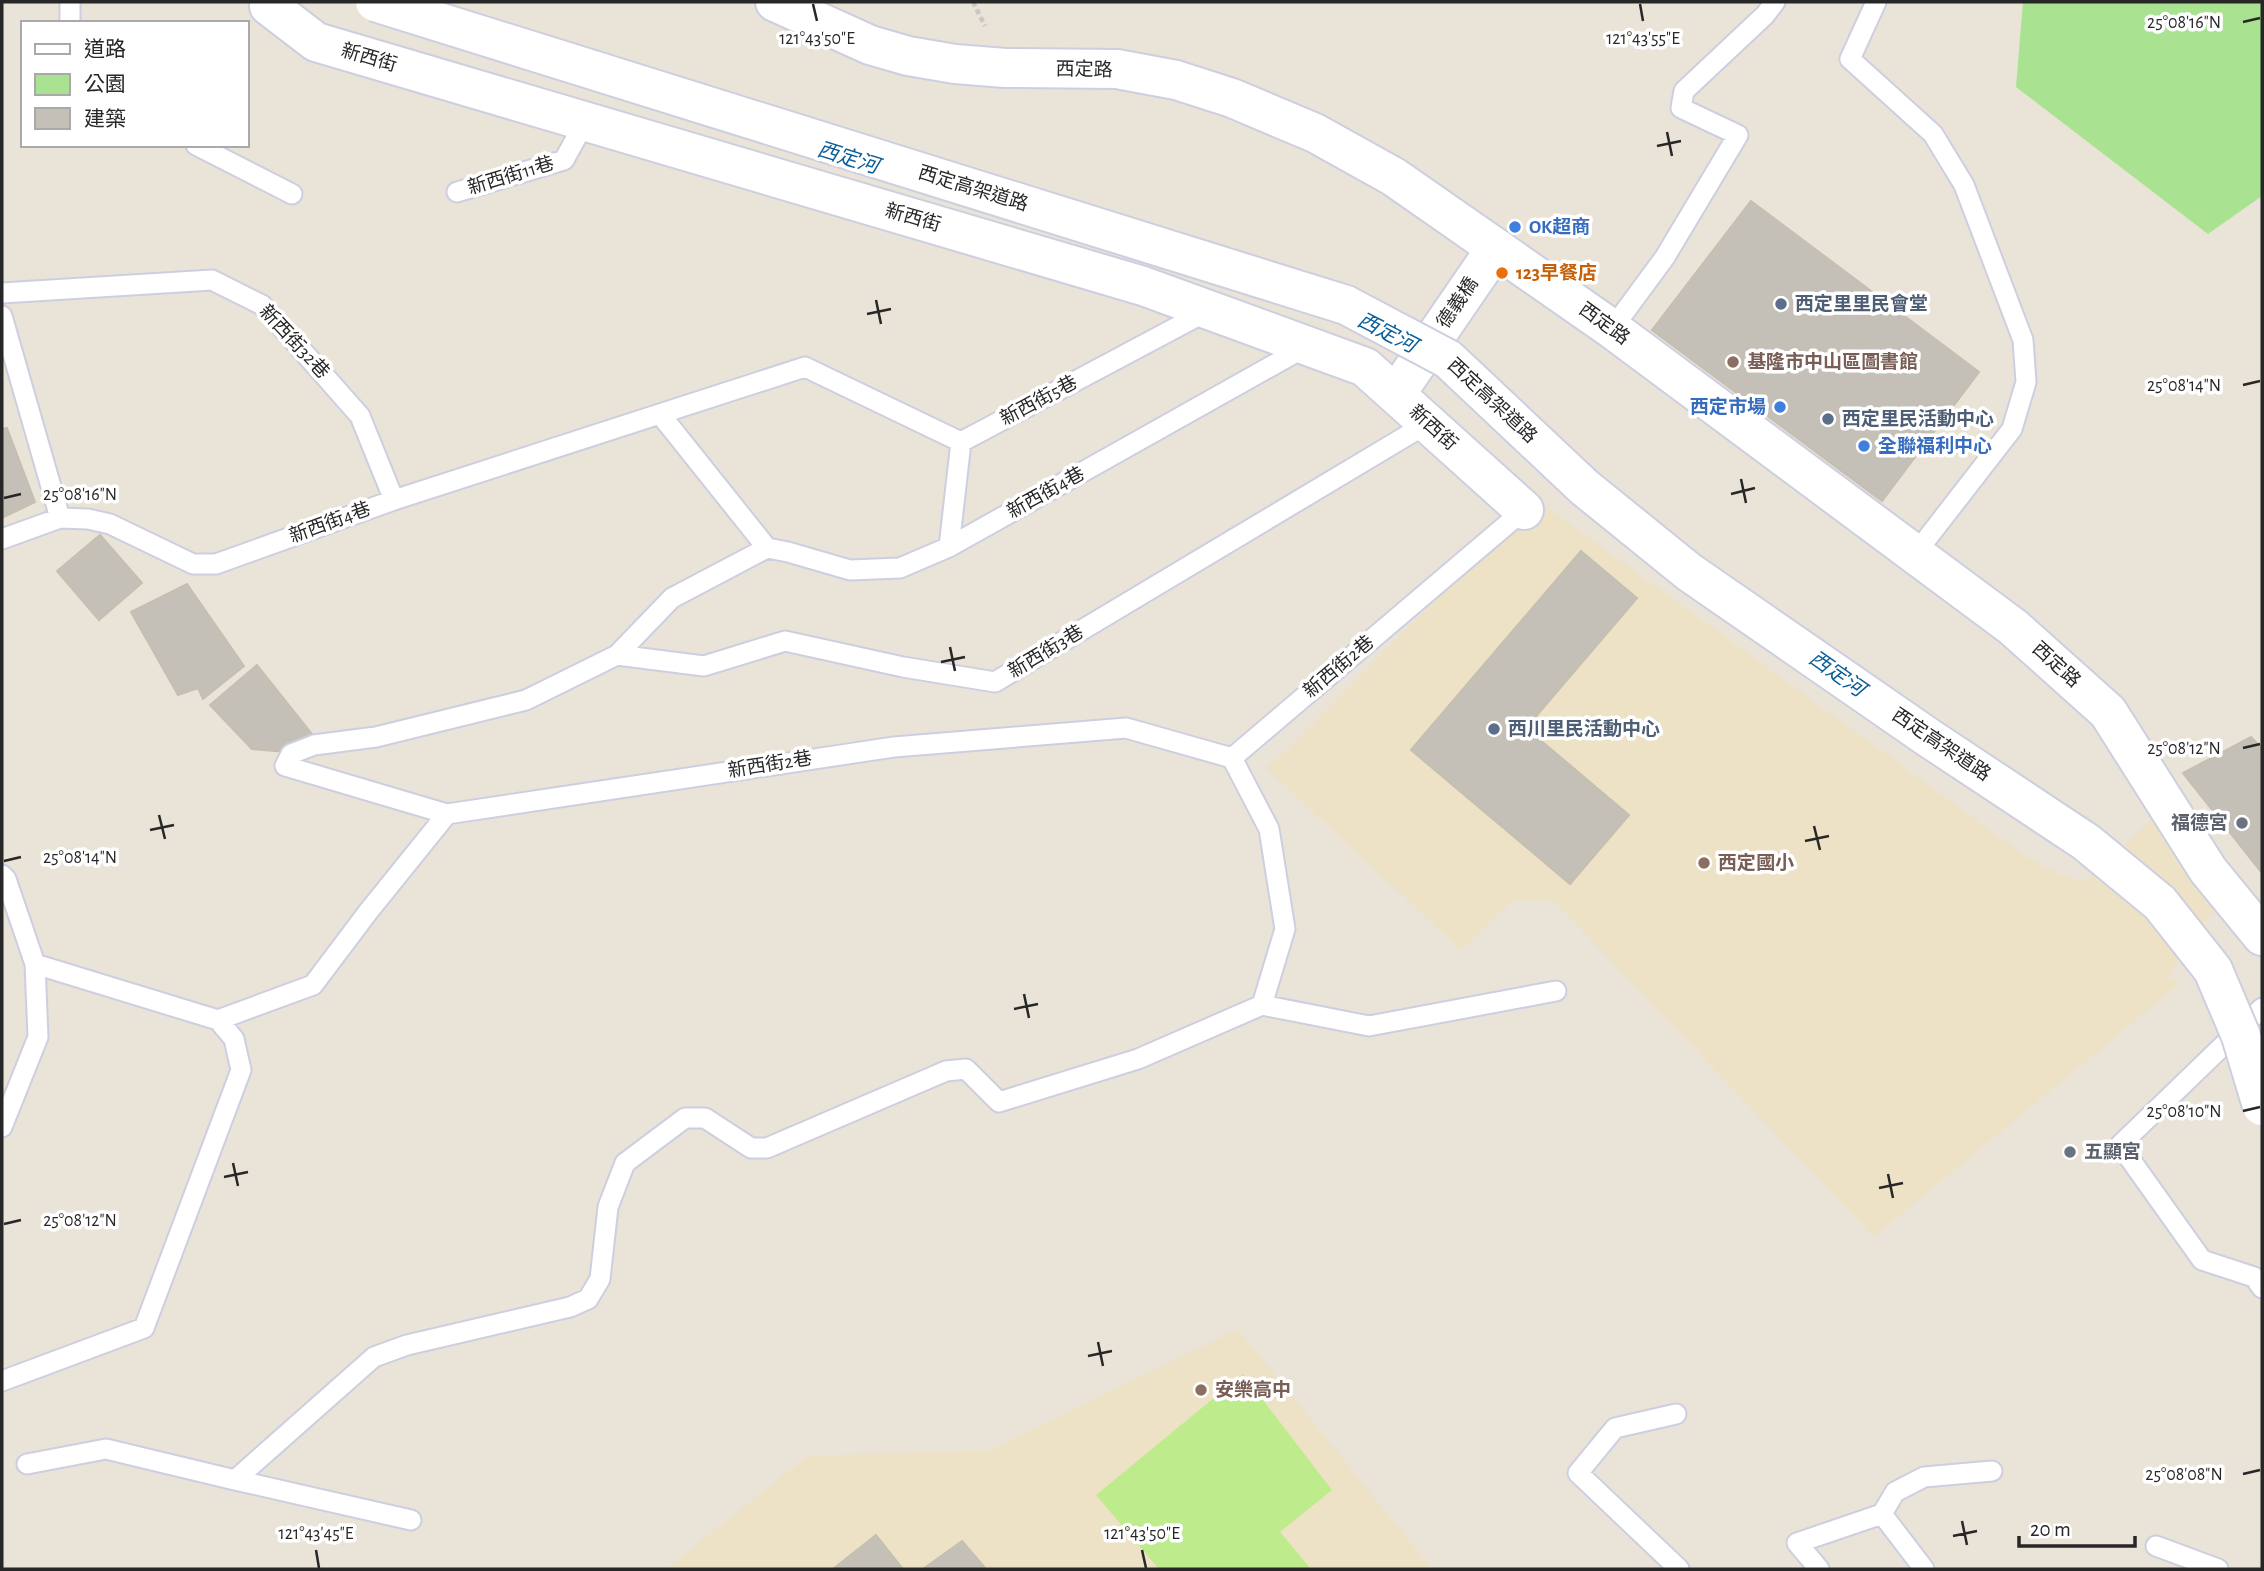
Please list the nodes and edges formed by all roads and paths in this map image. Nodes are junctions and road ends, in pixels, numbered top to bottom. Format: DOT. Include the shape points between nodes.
graph roads {
  1 [pos="70,2"];
  2 [pos="375,2"];
  3 [pos="775,2"];
  4 [pos="1775,2"];
  5 [pos="1876,2"];
  6 [pos="268,3"];
  7 [pos="70,21"];
  8 [pos="585,122"];
  9 [pos="200,147"];
  10 [pos="457,192"];
  11 [pos="292,194"];
  12 [pos="1496,248"];
  13 [pos="2,293"];
  14 [pos="1209,310"];
  15 [pos="2,316"];
  16 [pos="1612,330"];
  17 [pos="1307,346"];
  18 [pos="1396,394"];
  19 [pos="660,414"];
  20 [pos="1428,423"];
  21 [pos="961,442"];
  22 [pos="394,500"];
  23 [pos="1524,510"];
  24 [pos="60,517"];
  25 [pos="2,539"];
  26 [pos="949,547"];
  27 [pos="767,548"];
  28 [pos="1915,554"];
  29 [pos="617,655"];
  30 [pos="1232,758"];
  31 [pos="447,814"];
  32 [pos="2,875"];
  33 [pos="2262,936"];
  34 [pos="35,964"];
  35 [pos="1556,991"];
  36 [pos="1262,1005"];
  37 [pos="2262,1008"];
  38 [pos="218,1020"];
  39 [pos="2262,1106"];
  40 [pos="2,1127"];
  41 [pos="2262,1288"];
  42 [pos="2,1381"];
  43 [pos="1676,1414"];
  44 [pos="27,1464"];
  45 [pos="1992,1471"];
  46 [pos="235,1480"];
  47 [pos="1882,1514"];
  48 [pos="411,1520"];
  49 [pos="2156,1546"];
  50 [pos="1679,1569"];
  51 [pos="1819,1569"];
  52 [pos="1924,1569"];
  53 [pos="2218,1569"];
  1 -- 7 [label="lane"];
  2 -- 39 [label="street, 西定高架道路, bridge" via="1346,305 1448,359 1584,487 1689,572 2087,842 2160,903 2213,970 2241,1036"];
  3 -- 12 [label="street, 西定路" via="870,45 908,55 1005,68 1117,69 1176,80 1232,98 1315,133 1394,177"];
  4 -- 16 [label="lane" via="1684,91 1681,108 1738,135 1665,257"];
  5 -- 28 [label="lane" via="1850,59 1933,134 1964,185 2023,340 2025,382 2012,429"];
  6 -- 8 [label="street, 新西街" via="316,42"];
  8 -- 10 [label="lane, 新西街11巷" via="564,160"];
  8 -- 14 [label="street, 新西街" via="1130,282"];
  9 -- 11 [label="lane"];
  12 -- 16 [label="street, 西定路"];
  12 -- 18 [label="street, 德義橋"];
  13 -- 22 [label="lane, 新西街32巷" via="212,280 262,305 360,416"];
  14 -- 17 [label="street, 新西街"];
  14 -- 21 [label="lane, 新西街5巷"];
  15 -- 24 [label="lane"];
  16 -- 28 [label="street, 西定路"];
  17 -- 18 [label="street, 新西街" via="1366,367"];
  17 -- 26 [label="lane, 新西街4巷"];
  18 -- 20 [label="street, 新西街"];
  19 -- 21 [label="lane, 新西街4巷" via="805,367"];
  19 -- 22 [label="lane, 新西街4巷"];
  19 -- 27 [label="lane"];
  20 -- 23 [label="street, 新西街"];
  20 -- 29 [label="lane, 新西街3巷" via="995,682 785,641 704,666"];
  21 -- 26 [label="lane"];
  22 -- 24 [label="lane, 新西街4巷" via="216,564 193,564 110,524"];
  23 -- 30 [label="lane, 新西街2巷"];
  24 -- 25 [label="lane, 新西街4巷"];
  26 -- 27 [label="lane, 新西街4巷" via="900,568 850,570"];
  27 -- 29 [label="lane" via="672,598"];
  28 -- 33 [label="street, 西定路" via="2013,627 2108,712 2208,870"];
  29 -- 31 [label="lane, 新西街2巷" via="526,699 376,737 314,745 291,754 285,766"];
  30 -- 31 [label="lane, 新西街2巷" via="1126,727 894,747"];
  30 -- 36 [label="lane" via="1269,828 1284,929"];
  31 -- 38 [label="lane" via="313,985"];
  32 -- 34 [label="lane"];
  34 -- 38 [label="lane"];
  34 -- 40 [label="lane" via="38,1037"];
  35 -- 36 [label="lane" via="1369,1026"];
  36 -- 46 [label="lane" via="1138,1059 999,1101 966,1069 946,1071 767,1148 751,1148 705,1118 685,1118 625,1163 608,1207 600,1279 589,1299 374,1357"];
  37 -- 41 [label="lane" via="2120,1145 2202,1260 2254,1277"];
  38 -- 42 [label="lane" via="234,1039 241,1070 144,1328"];
  43 -- 50 [label="lane" via="1615,1428 1578,1472"];
  44 -- 46 [label="lane" via="106,1449"];
  45 -- 47 [label="lane" via="1924,1478 1895,1492"];
  46 -- 48 [label="lane"];
  47 -- 51 [label="lane" via="1797,1543"];
  47 -- 52 [label="lane"];
  49 -- 53 [label="lane"];
}
